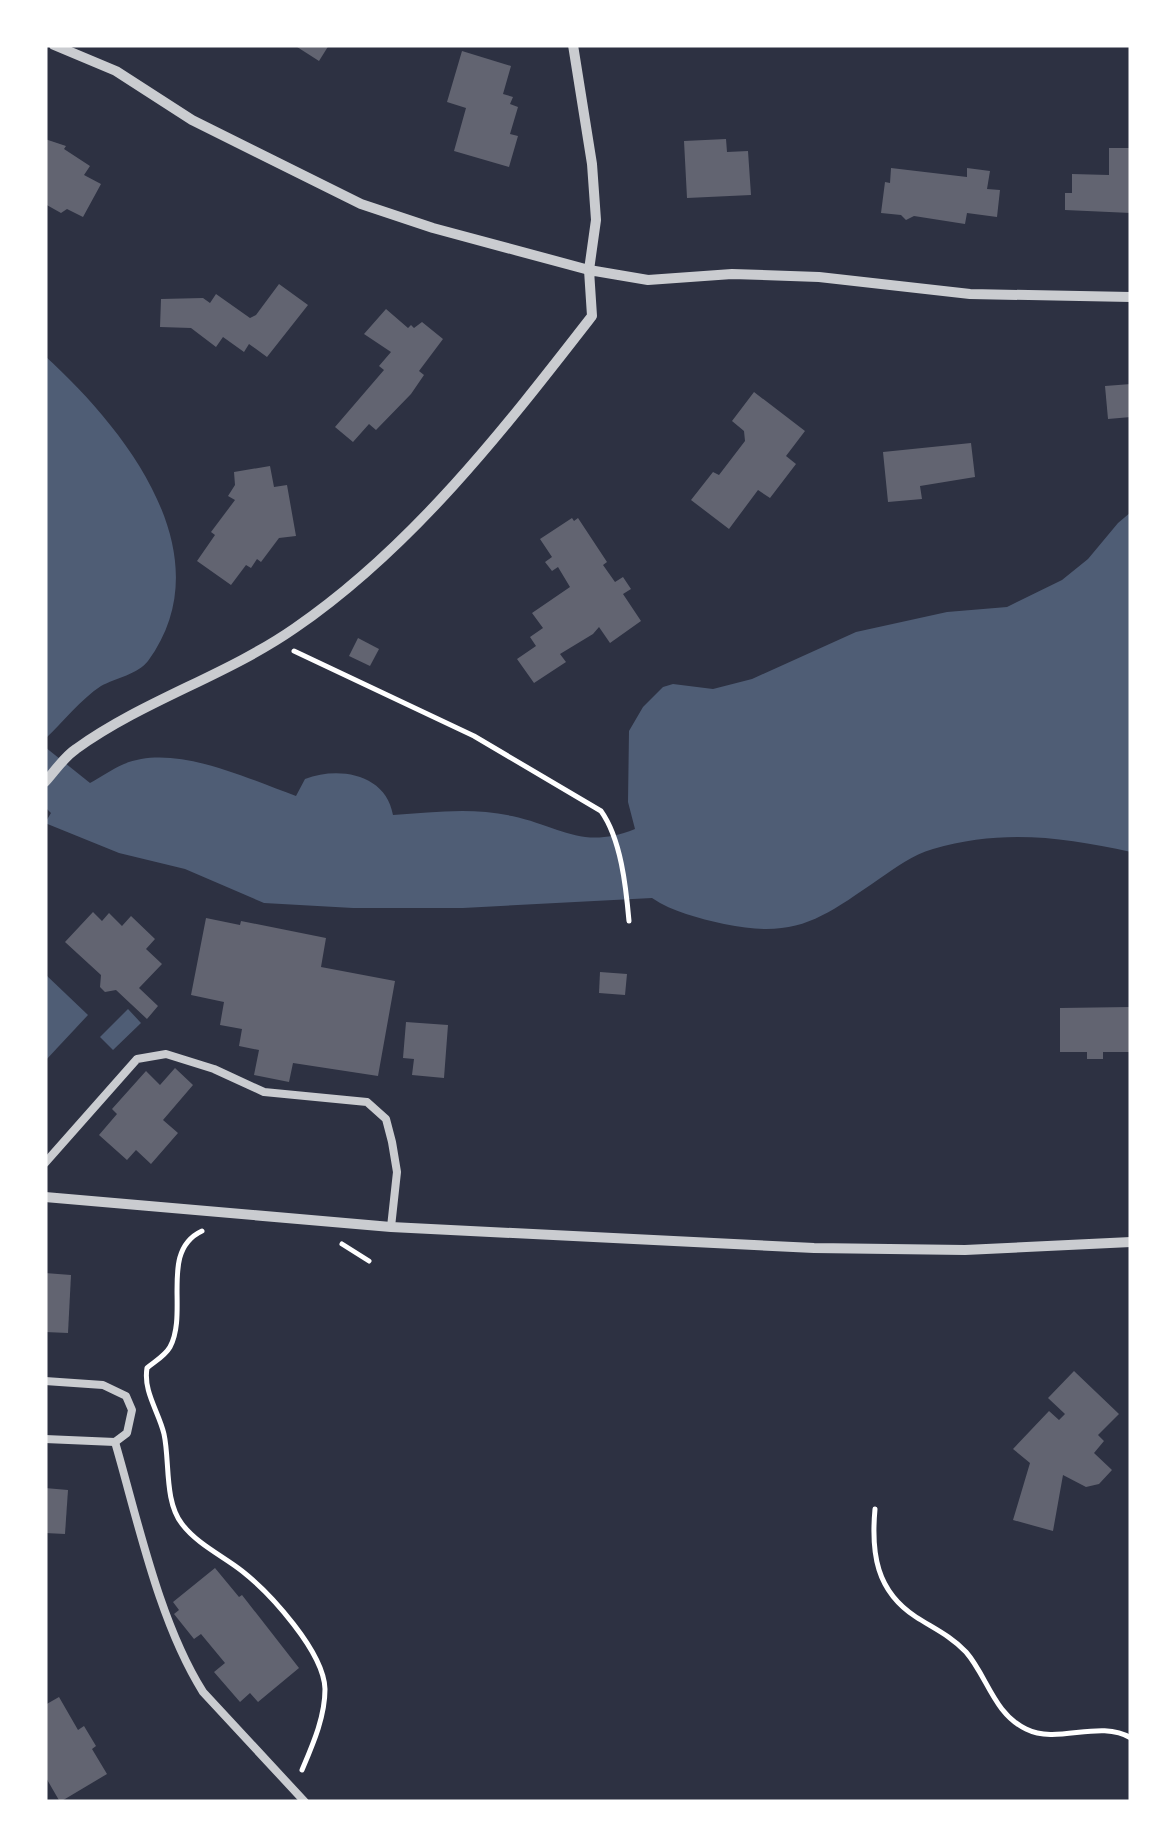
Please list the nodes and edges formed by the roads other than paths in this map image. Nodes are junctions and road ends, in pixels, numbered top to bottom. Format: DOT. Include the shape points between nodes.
graph roads {
  1 [pos="54,45"];
  2 [pos="573,45"];
  3 [pos="589,270"];
  4 [pos="1131,297"];
  5 [pos="45,782"];
  6 [pos="45,1163"];
  7 [pos="45,1198"];
  8 [pos="392,1227"];
  9 [pos="1131,1242"];
  10 [pos="45,1381"];
  11 [pos="45,1439"];
  12 [pos="115,1442"];
  13 [pos="305,1802"];
  1 -- 3 [label="street" via="116,71 192,120 361,204"];
  2 -- 3 [label="street" via="596,220"];
  3 -- 4 [label="street" via="648,280 732,274 970,294"];
  3 -- 5 [label="street" via="592,316 521,408 356,582 275,642 72,751"];
  6 -- 8 [label="lane" via="136,1059 166,1054 264,1092 367,1102 386,1119 392,1142"];
  7 -- 8 [label="street"];
  8 -- 9 [label="street" via="814,1248"];
  10 -- 12 [label="lane" via="103,1385 126,1396 130,1426"];
  11 -- 12 [label="lane"];
  12 -- 13 [label="lane" via="193,1675"];
}
